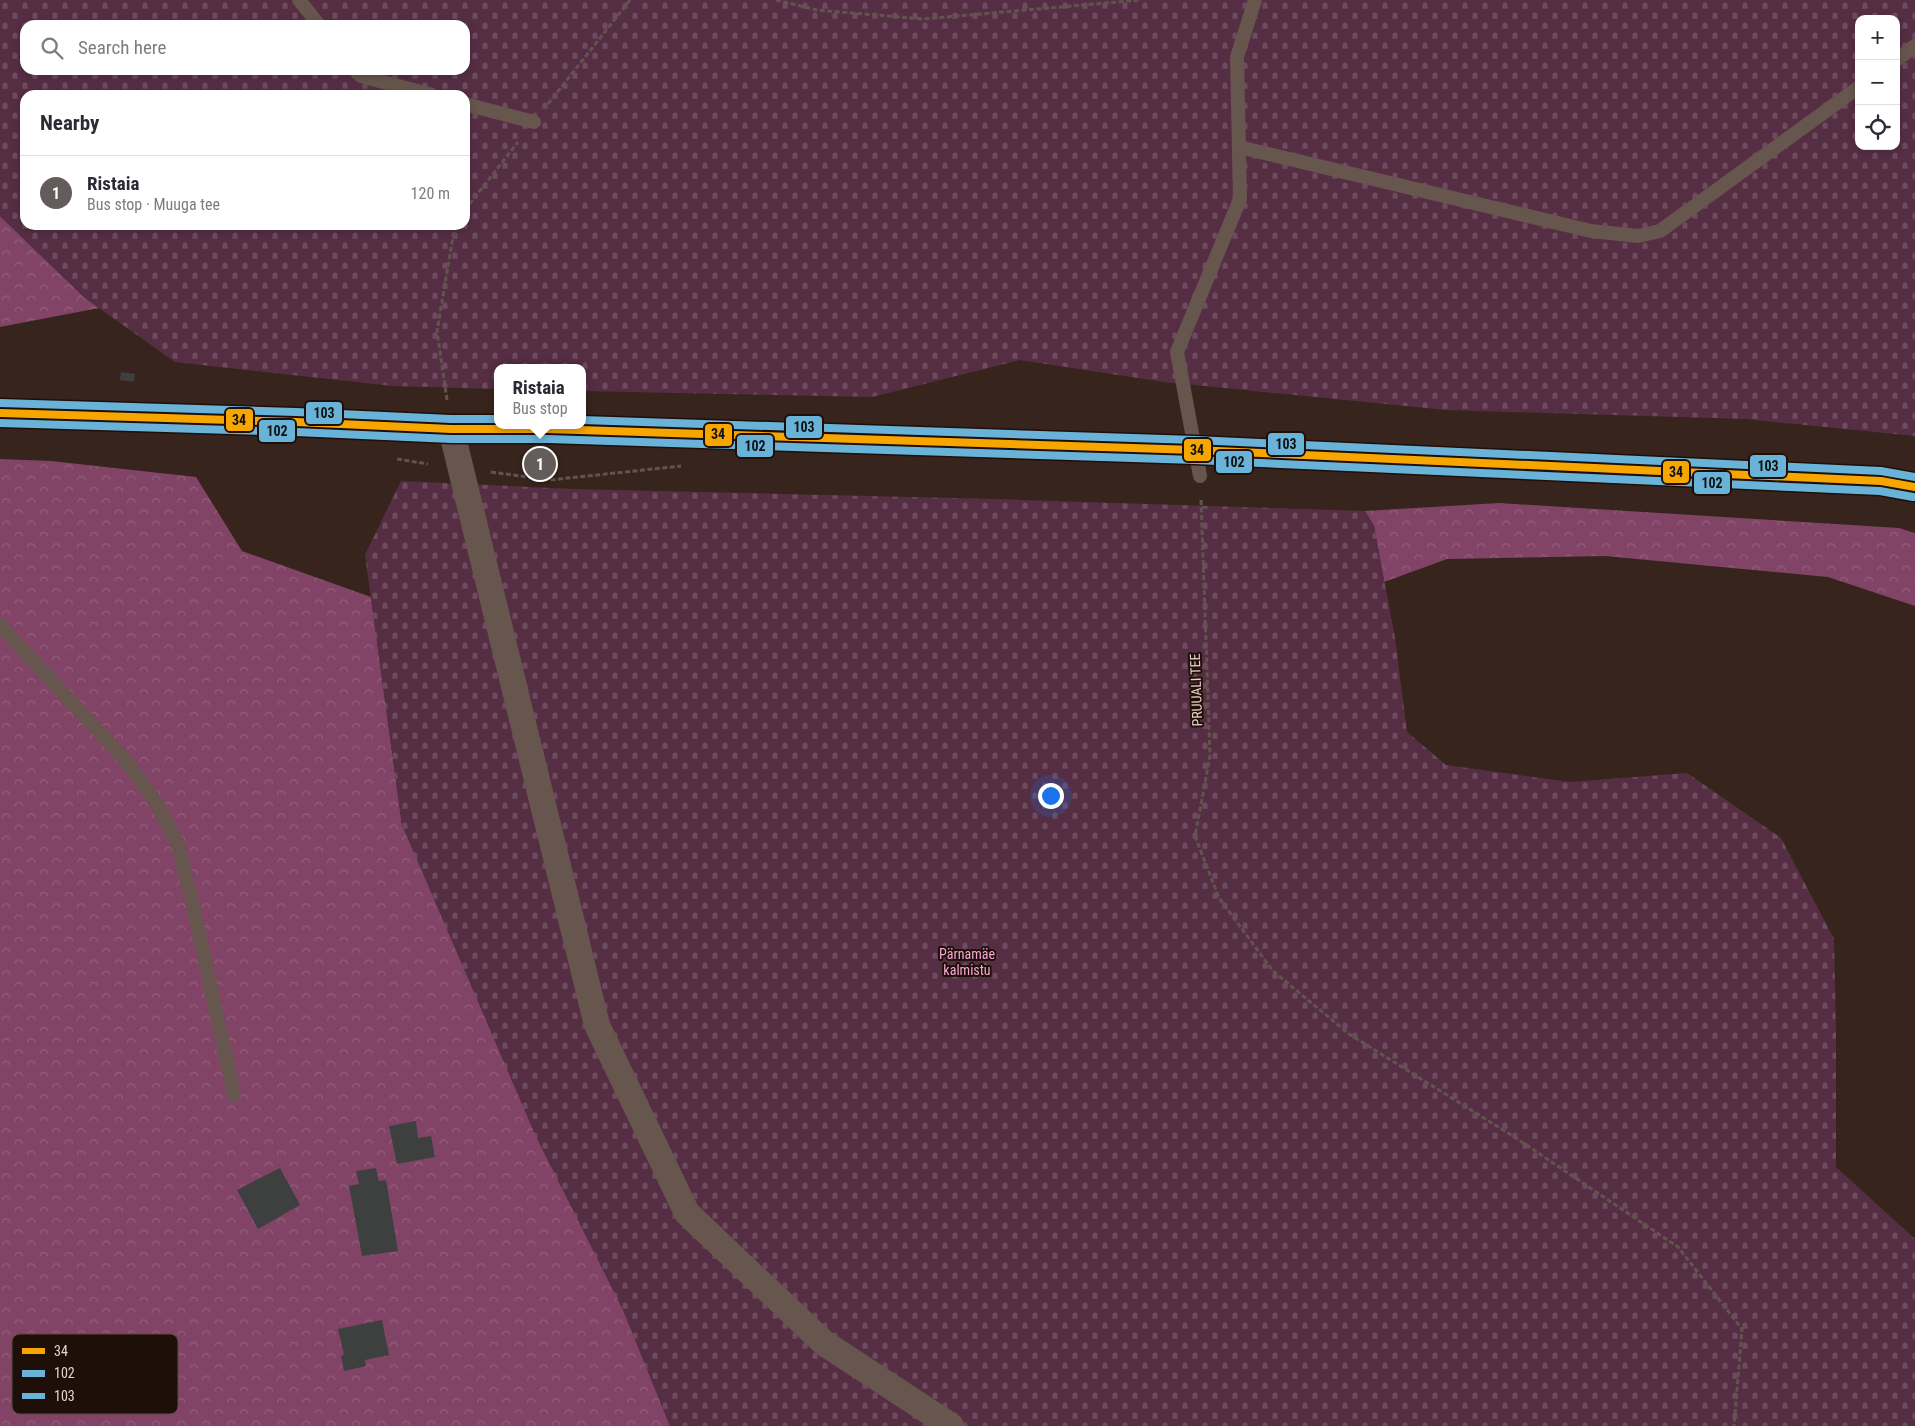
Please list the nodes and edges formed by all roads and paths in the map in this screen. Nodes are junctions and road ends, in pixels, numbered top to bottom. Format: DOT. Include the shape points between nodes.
graph roads {
  1 [pos="299,0"];
  2 [pos="776,0"];
  3 [pos="1141,0"];
  4 [pos="1255,0"];
  5 [pos="315,20"];
  6 [pos="1915,46"];
  7 [pos="1900,57"];
  8 [pos="359,75"];
  9 [pos="413,90"];
  10 [pos="1855,90"];
  11 [pos="470,105"];
  12 [pos="534,122"];
  13 [pos="1239,147"];
  14 [pos="454,230"];
  15 [pos="0,413"];
  16 [pos="451,429"];
  17 [pos="1197,463"];
  18 [pos="1915,487"];
  19 [pos="0,625"];
  20 [pos="234,1095"];
  21 [pos="951,1426"];
  22 [pos="1734,1426"];
  1 -- 5 [label="lane"];
  2 -- 3 [label="path" via="817,10 924,19"];
  4 -- 13 [label="lane" via="1237,57"];
  6 -- 7 [label="lane"];
  8 -- 9 [label="lane"];
  10 -- 13 [label="lane" via="1660,232 1638,236 1591,231"];
  11 -- 12 [label="lane"];
  13 -- 17 [label="lane" via="1240,199 1177,352"];
  14 -- 16 [label="path" via="438,331"];
  15 -- 16 [label="main road"];
  16 -- 17 [label="main road" via="548,429"];
  16 -- 21 [label="street" via="597,1025 687,1213 824,1343"];
  17 -- 18 [label="main road" via="1881,481"];
  17 -- 22 [label="path, PRUUALI TEE" via="1210,756 1195,836 1219,898 1273,971 1349,1034 1516,1138 1678,1247 1742,1329"];
  19 -- 20 [label="lane" via="125,760 156,802 178,845"];
}
